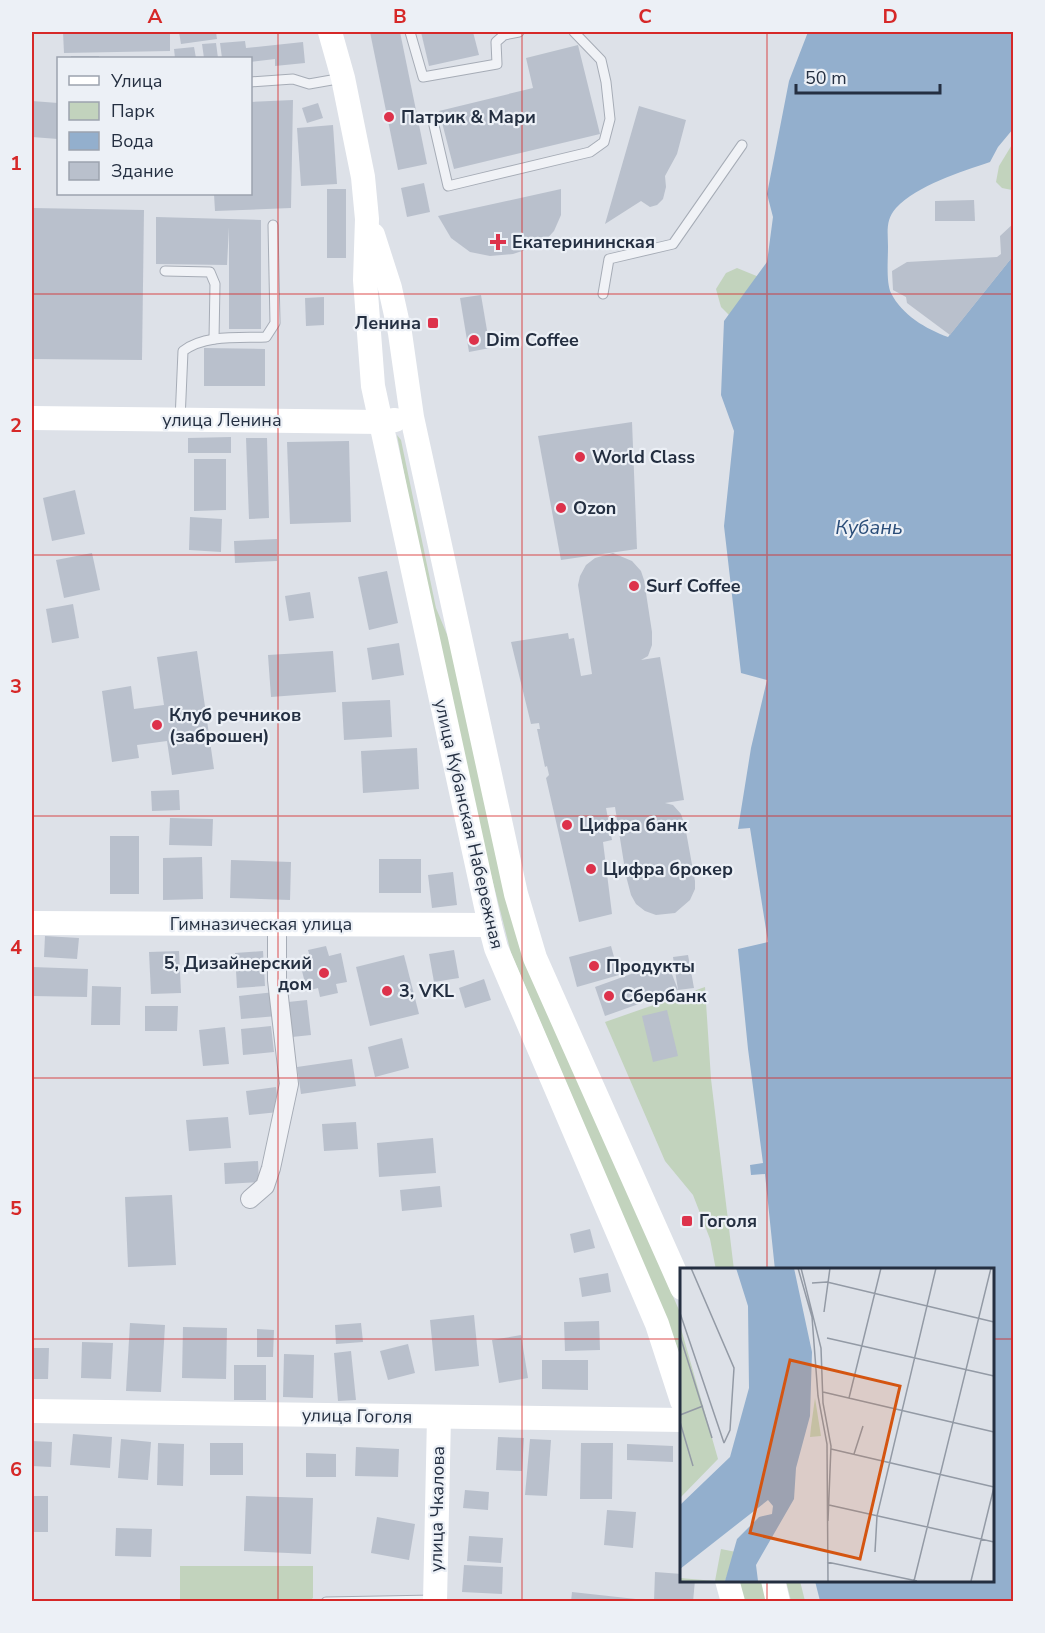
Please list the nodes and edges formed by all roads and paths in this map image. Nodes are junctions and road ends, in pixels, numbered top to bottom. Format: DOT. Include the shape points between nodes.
graph roads {
  1 [pos="330,32"];
  2 [pos="410,32"];
  3 [pos="519,32"];
  4 [pos="573,32"];
  5 [pos="343,78"];
  6 [pos="252,82"];
  7 [pos="433,121"];
  8 [pos="742,145"];
  9 [pos="368,219"];
  10 [pos="273,225"];
  11 [pos="165,271"];
  12 [pos="603,294"];
  13 [pos="214,339"];
  14 [pos="412,417"];
  15 [pos="32,418"];
  16 [pos="180,420"];
  17 [pos="381,422"];
  18 [pos="32,923"];
  19 [pos="277,924"];
  20 [pos="489,925"];
  21 [pos="250,1199"];
  22 [pos="680,1284"];
  23 [pos="680,1395"];
  24 [pos="32,1411"];
  25 [pos="440,1417"];
  26 [pos="680,1420"];
  27 [pos="727,1582"];
  28 [pos="773,1582"];
  29 [pos="402,1601"];
  30 [pos="435,1601"];
  31 [pos="326,1602"];
  32 [pos="732,1602"];
  33 [pos="778,1602"];
  1 -- 5 [label="main road, улица Кубанская Набережная"];
  2 -- 3 [label="lane" via="423,77 497,64 496,42 504,35"];
  4 -- 7 [label="lane" via="601,60 606,82 610,119 604,142 590,152 448,186"];
  5 -- 6 [label="lane" via="309,84 293,80"];
  5 -- 9 [label="main road, улица Кубанская Набережная"];
  8 -- 12 [label="lane" via="673,244 609,258"];
  9 -- 14 [label="main road, улица Кубанская Набережная" via="400,333"];
  9 -- 17 [label="main road, улица Кубанская Набережная" via="365,280 373,386"];
  10 -- 13 [label="lane" via="275,323 266,337"];
  11 -- 13 [label="lane" via="210,272 215,284"];
  13 -- 16 [label="lane" via="183,351"];
  14 -- 17 [label="main road, улица Ленина"];
  14 -- 22 [label="main road, улица Кубанская Набережная" via="516,894 535,958"];
  15 -- 16 [label="main road, улица Ленина"];
  16 -- 17 [label="main road, улица Ленина"];
  17 -- 20 [label="main road, улица Кубанская Набережная"];
  18 -- 19 [label="main road, Гимназическая улица"];
  19 -- 20 [label="main road, Гимназическая улица"];
  19 -- 21 [label="street" via="277,980 289,1084 265,1186"];
  20 -- 23 [label="main road, улица Кубанская Набережная" via="657,1324"];
  24 -- 25 [label="main road, улица Гоголя"];
  25 -- 26 [label="main road, улица Гоголя"];
  25 -- 30 [label="main road, улица Чкалова"];
  27 -- 32 [label="main road"];
  28 -- 33 [label="main road"];
  29 -- 30 [label="lane"];
  29 -- 31 [label="lane"];
}
